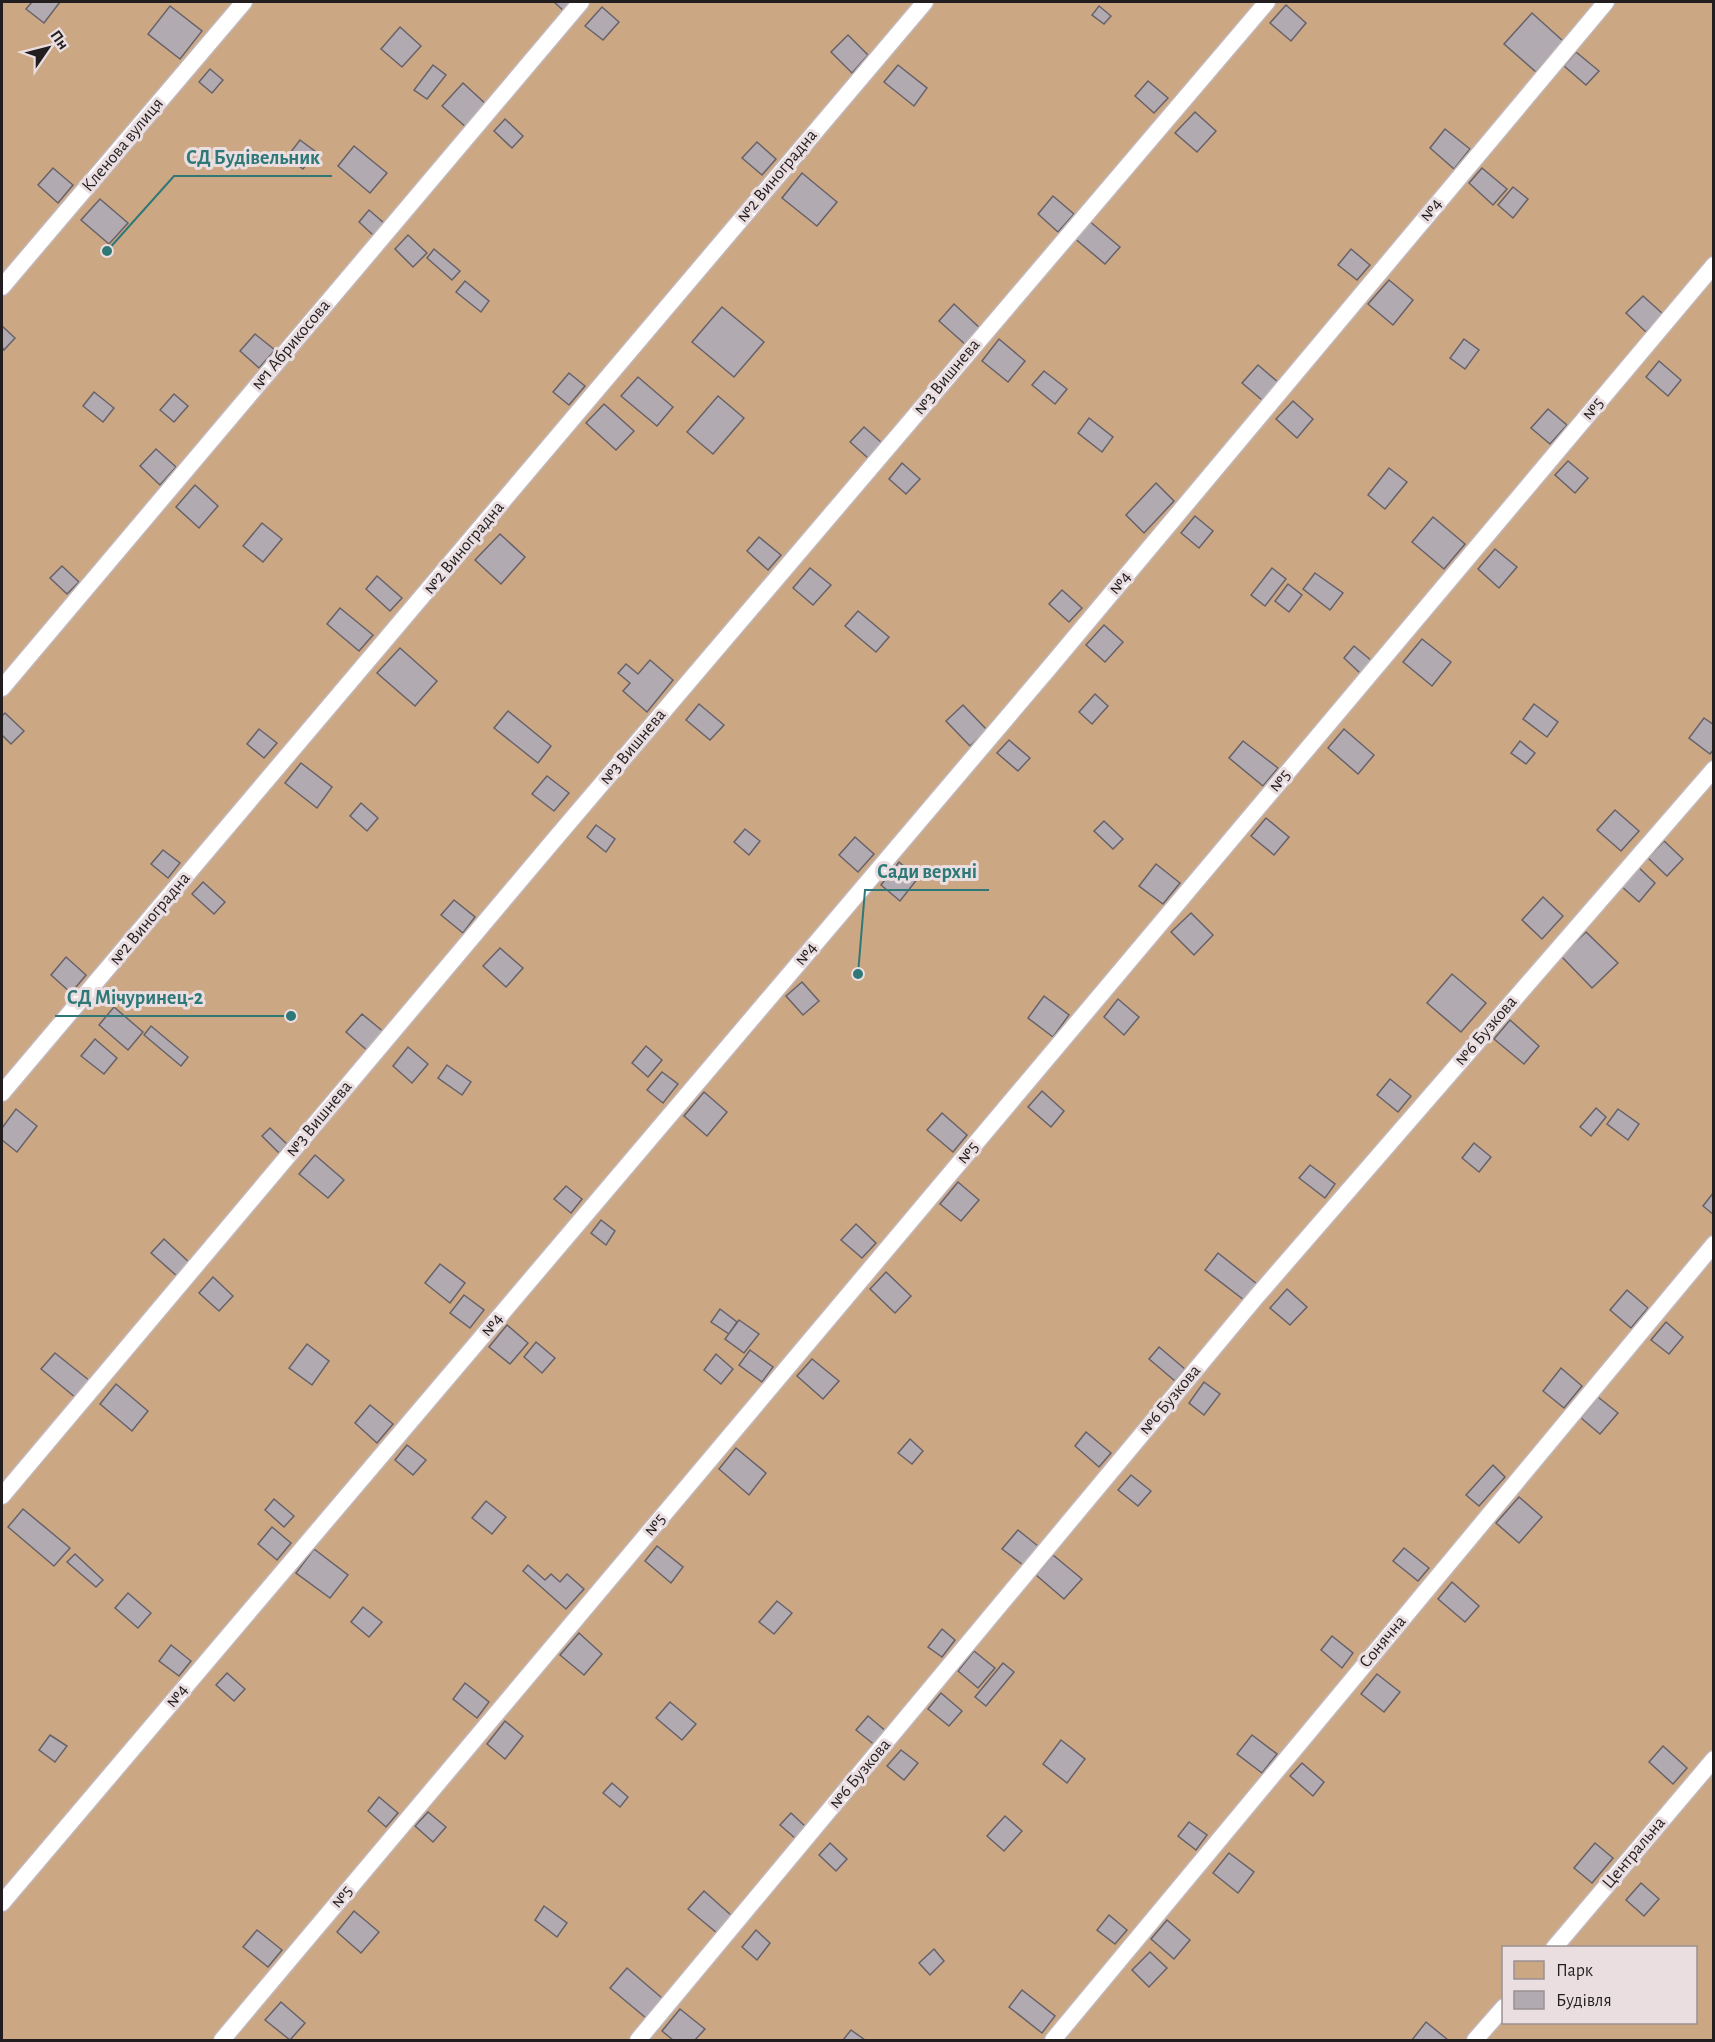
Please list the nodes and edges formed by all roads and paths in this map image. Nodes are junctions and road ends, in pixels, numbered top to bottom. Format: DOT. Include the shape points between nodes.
graph roads {
  1 [pos="244,2"];
  2 [pos="581,2"];
  3 [pos="925,2"];
  4 [pos="1267,2"];
  5 [pos="1606,2"];
  6 [pos="1713,265"];
  7 [pos="2,288"];
  8 [pos="2,688"];
  9 [pos="1713,769"];
  10 [pos="2,1093"];
  11 [pos="1713,1244"];
  12 [pos="2,1496"];
  13 [pos="1713,1759"];
  14 [pos="2,1903"];
  15 [pos="1555,1946"];
  16 [pos="1502,2008"];
  17 [pos="222,2040"];
  18 [pos="638,2040"];
  19 [pos="1053,2040"];
  20 [pos="1475,2040"];
  1 -- 7 [label="lane, Кленова вулиця"];
  2 -- 8 [label="lane, №1 Абрикосова"];
  3 -- 10 [label="lane, №2 Виноградна"];
  4 -- 12 [label="lane, №3 Вишнева"];
  5 -- 14 [label="lane, №4" via="1049,668"];
  6 -- 17 [label="lane, №5"];
  9 -- 18 [label="lane, №6 Бузкова" via="1257,1296"];
  11 -- 19 [label="lane, Сонячна"];
  13 -- 15 [label="lane, Центральна"];
  16 -- 20 [label="lane"];
}
